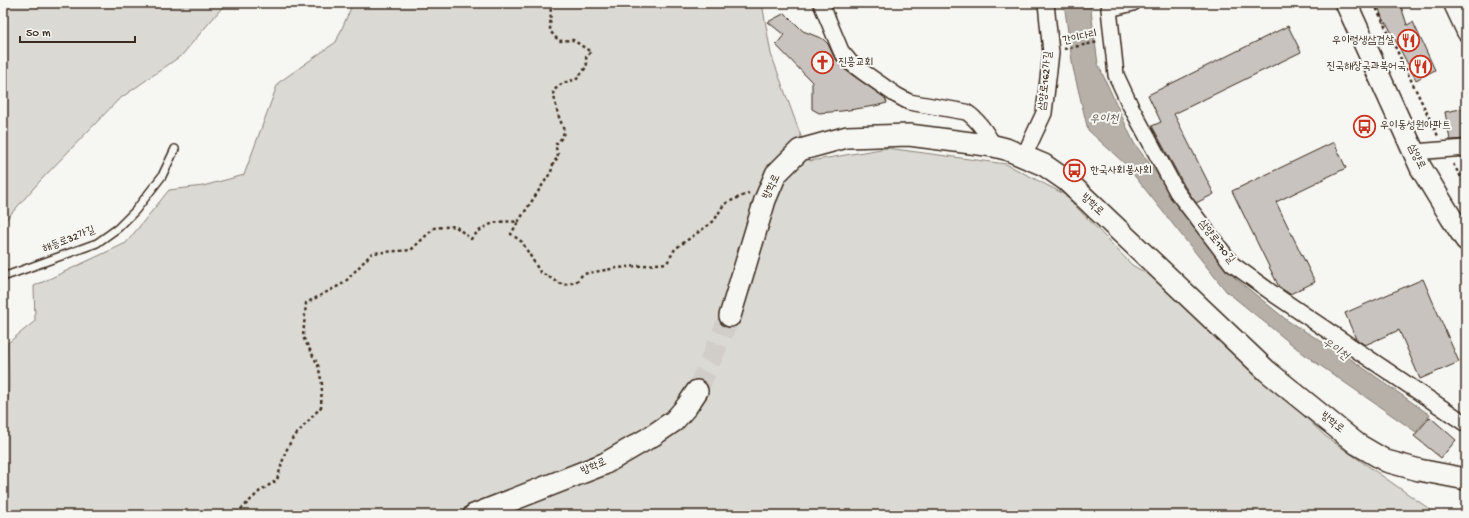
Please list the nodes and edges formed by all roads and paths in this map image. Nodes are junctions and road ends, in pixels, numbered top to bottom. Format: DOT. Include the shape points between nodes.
graph roads {
  1 [pos="551,3"];
  2 [pos="821,3"];
  3 [pos="1046,3"];
  4 [pos="1133,3"];
  5 [pos="1346,3"];
  6 [pos="1374,3"];
  7 [pos="1451,3"];
  8 [pos="1109,6"];
  9 [pos="1465,33"];
  10 [pos="1112,39"];
  11 [pos="1051,52"];
  12 [pos="994,146"];
  13 [pos="1466,148"];
  14 [pos="175,149"];
  15 [pos="1445,149"];
  16 [pos="1414,152"];
  17 [pos="1024,156"];
  18 [pos="1466,185"];
  19 [pos="753,190"];
  20 [pos="518,222"];
  21 [pos="1466,240"];
  22 [pos="3,278"];
  23 [pos="730,316"];
  24 [pos="697,391"];
  25 [pos="1466,424"];
  26 [pos="1466,479"];
  27 [pos="224,515"];
  28 [pos="474,515"];
  1 -- 20 [label="path" via="550,31 559,41 573,40 591,52 586,57 587,66 576,80 567,81 553,92 558,115 564,127 562,138 555,146 557,159"];
  2 -- 12 [label="street" via="841,51 851,63 909,102 966,112 986,133"];
  3 -- 11 [label="street, 삼양로162가길"];
  4 -- 8 [label="street, 삼양로170길"];
  5 -- 16 [label="main road, 삼양로"];
  6 -- 15 [label="path"];
  7 -- 9 [label="street"];
  8 -- 10 [label="street, 삼양로170길"];
  10 -- 11 [label="path, 간이다리"];
  10 -- 25 [label="street, 삼양로170길" via="1116,75 1130,105 1178,192 1232,264"];
  11 -- 17 [label="street, 삼양로162가길" via="1044,112"];
  12 -- 17 [label="main road, 방학로"];
  12 -- 23 [label="main road, 방학로" via="909,135 847,137 800,150 776,174 765,200"];
  13 -- 15 [label="street"];
  14 -- 22 [label="lane, 해등로32가길" via="162,176 118,228 97,243"];
  15 -- 16 [label="street"];
  15 -- 18 [label="path"];
  16 -- 21 [label="main road, 삼양로" via="1421,168"];
  17 -- 26 [label="main road, 방학로" via="1044,165 1067,181 1267,371 1357,444 1386,461"];
  19 -- 20 [label="path" via="724,204 714,221 675,249 667,263 583,274 576,282 563,285 540,272 522,242 511,234"];
  20 -- 27 [label="path" via="503,221 487,226 471,239 455,226 434,228 411,250 372,253 344,283 306,303 303,337 318,365 322,384 321,407 292,439 277,480 260,491 238,512"];
  24 -- 28 [label="main road, 방학로" via="674,421 604,464"];
}
